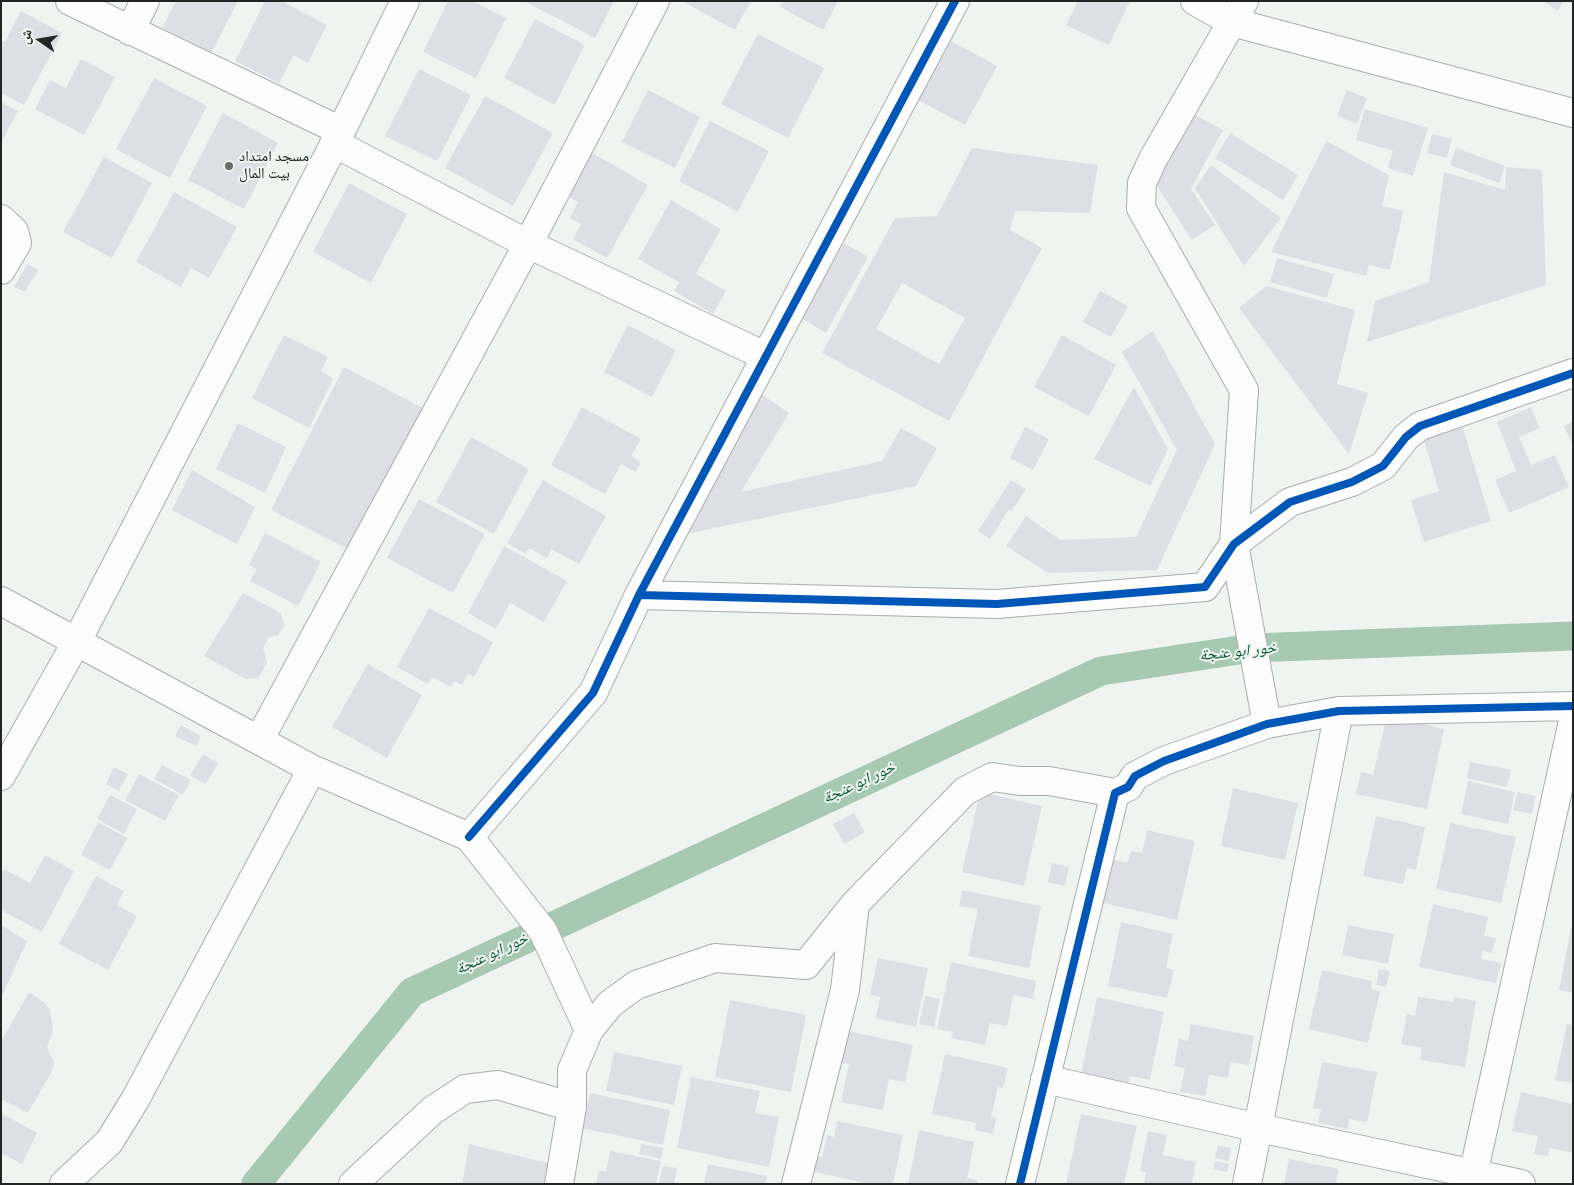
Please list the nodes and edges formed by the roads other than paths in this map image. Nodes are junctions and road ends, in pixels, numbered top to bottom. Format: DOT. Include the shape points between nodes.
graph roads {
  1 [pos="70,1"];
  2 [pos="145,1"];
  3 [pos="405,1"];
  4 [pos="655,1"];
  5 [pos="955,1"];
  6 [pos="1195,1"];
  7 [pos="1238,12"];
  8 [pos="130,31"];
  9 [pos="1573,112"];
  10 [pos="338,137"];
  11 [pos="1,218"];
  12 [pos="528,244"];
  13 [pos="1,270"];
  14 [pos="765,356"];
  15 [pos="1573,373"];
  16 [pos="1234,544"];
  17 [pos="639,596"];
  18 [pos="1,601"];
  19 [pos="77,641"];
  20 [pos="1573,706"];
  21 [pos="1339,711"];
  22 [pos="1573,721"];
  23 [pos="1267,724"];
  24 [pos="259,740"];
  25 [pos="312,768"];
  26 [pos="1,776"];
  27 [pos="1115,793"];
  28 [pos="469,837"];
  29 [pos="855,904"];
  30 [pos="589,1030"];
  31 [pos="1044,1079"];
  32 [pos="572,1107"];
  33 [pos="1259,1128"];
  34 [pos="1473,1179"];
  35 [pos="64,1184"];
  36 [pos="353,1184"];
  37 [pos="559,1184"];
  38 [pos="796,1184"];
  39 [pos="1020,1184"];
  40 [pos="1247,1184"];
  41 [pos="1521,1184"];
  1 -- 8 [label="street"];
  2 -- 8 [label="street"];
  3 -- 10 [label="street"];
  4 -- 12 [label="street"];
  5 -- 14 [label="street"];
  6 -- 7 [label="street"];
  7 -- 9 [label="street"];
  7 -- 16 [label="street" via="1153,159 1142,183 1141,208 1244,390"];
  8 -- 10 [label="street"];
  10 -- 12 [label="street"];
  10 -- 19 [label="street"];
  11 -- 13 [label="street" via="14,231 17,243"];
  12 -- 14 [label="street"];
  12 -- 24 [label="street"];
  14 -- 17 [label="street"];
  15 -- 16 [label="street" via="1420,426 1406,437 1383,466 1352,482 1290,502"];
  16 -- 17 [label="street" via="1205,587 1195,588 996,604"];
  16 -- 23 [label="street"];
  17 -- 28 [label="street" via="593,692"];
  18 -- 19 [label="street"];
  19 -- 24 [label="street"];
  19 -- 26 [label="street"];
  20 -- 21 [label="street"];
  21 -- 23 [label="street"];
  21 -- 33 [label="street"];
  22 -- 34 [label="street"];
  23 -- 27 [label="street" via="1164,761 1135,776 1128,787"];
  24 -- 25 [label="street"];
  25 -- 28 [label="street"];
  25 -- 35 [label="street" via="135,1100 109,1142"];
  27 -- 29 [label="street" via="1049,781 1020,782 992,777 965,791"];
  27 -- 31 [label="street"];
  28 -- 30 [label="street" via="543,930"];
  29 -- 30 [label="street" via="806,965 714,958 636,985 610,1004"];
  29 -- 38 [label="street" via="845,990"];
  30 -- 32 [label="street" via="572,1070"];
  31 -- 33 [label="street"];
  31 -- 39 [label="street"];
  32 -- 36 [label="street" via="498,1085 465,1089 433,1110"];
  32 -- 37 [label="street"];
  33 -- 34 [label="street"];
  33 -- 40 [label="street"];
  34 -- 41 [label="street"];
}
